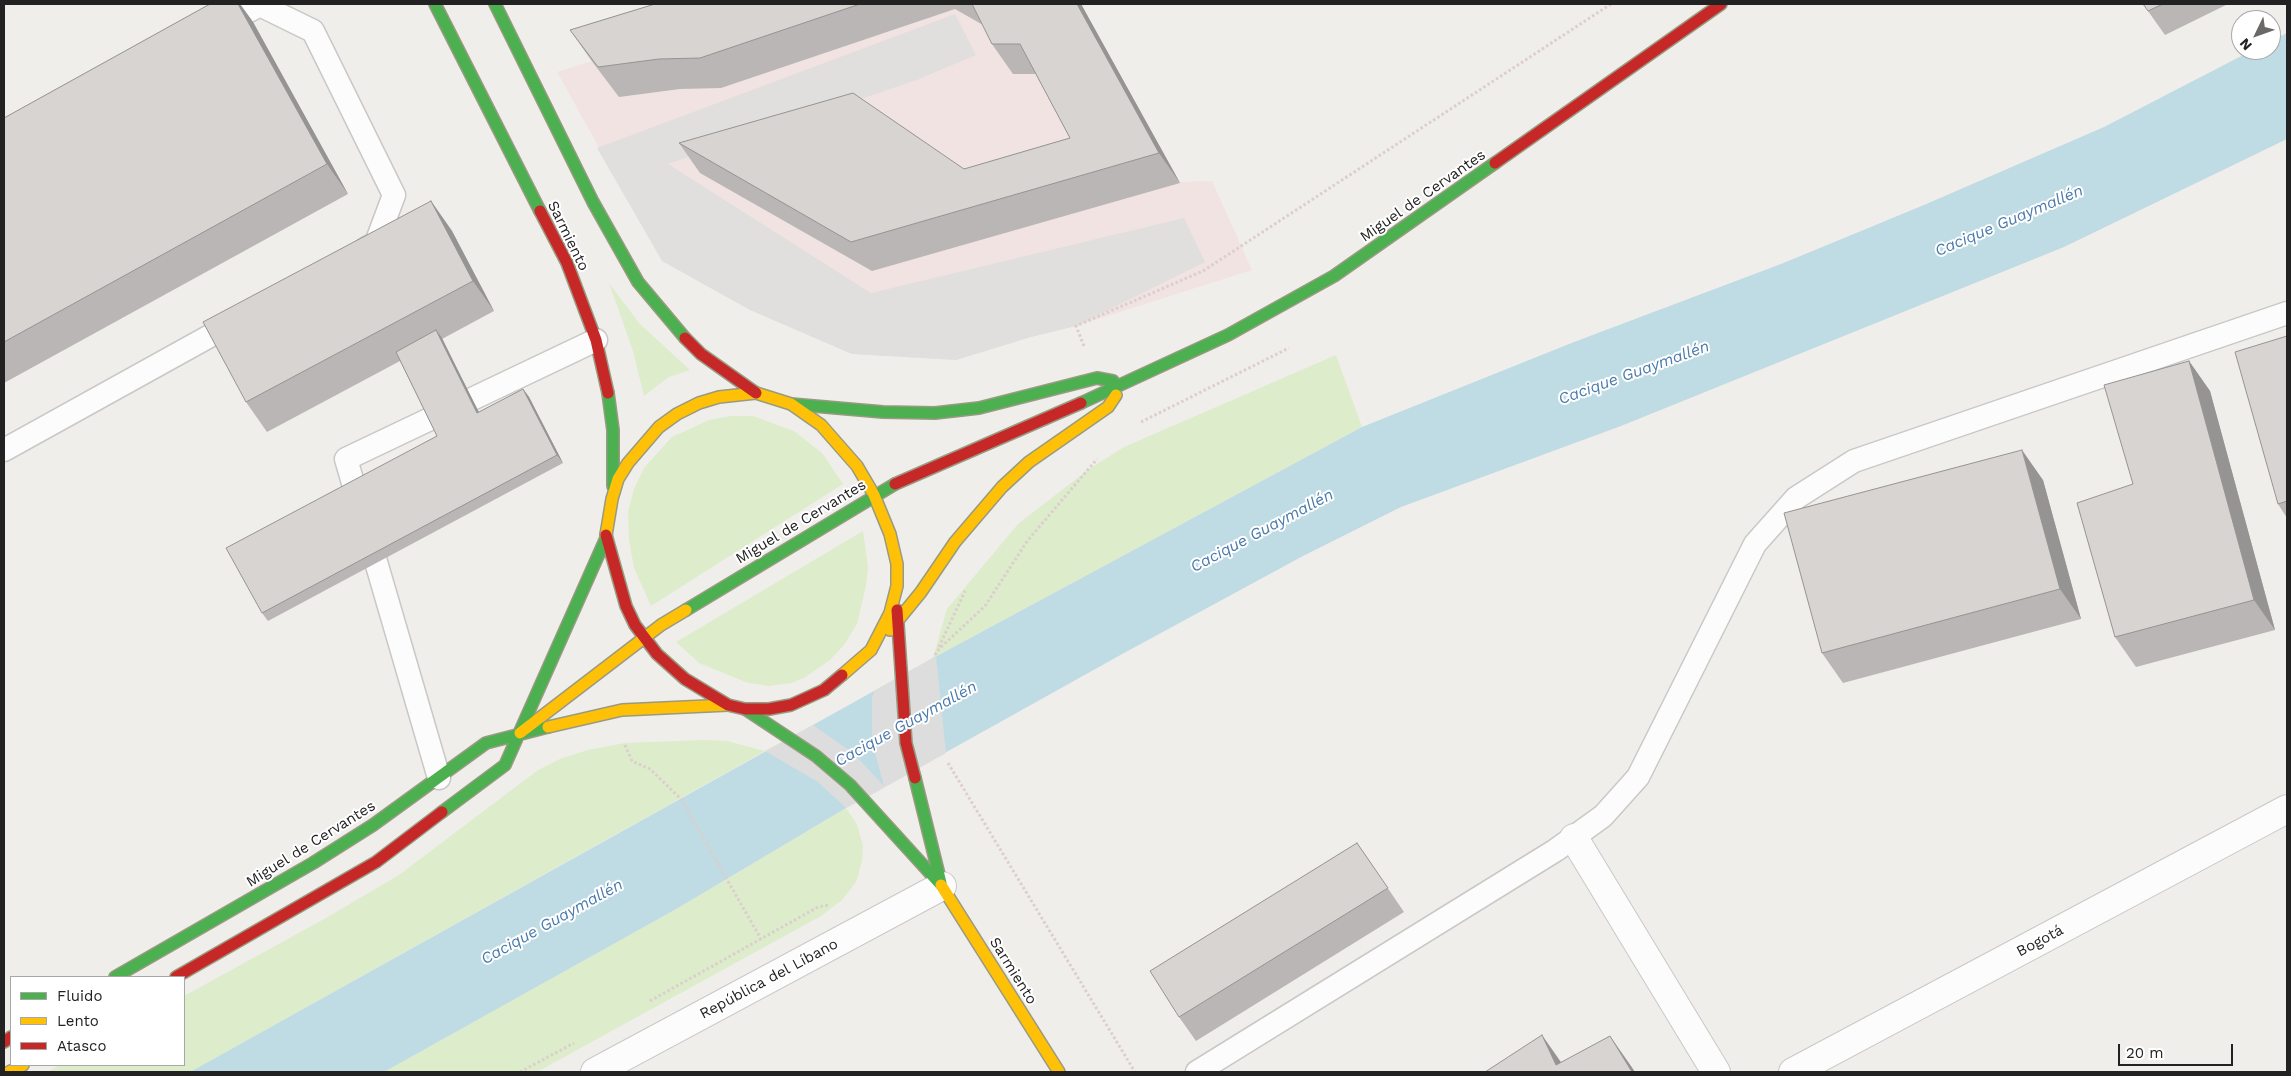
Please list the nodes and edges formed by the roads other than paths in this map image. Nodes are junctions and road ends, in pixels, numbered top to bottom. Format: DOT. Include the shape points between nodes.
graph roads {
  1 [pos="434,4"];
  2 [pos="495,4"];
  3 [pos="1721,4"];
  4 [pos="200,38"];
  5 [pos="350,257"];
  6 [pos="255,310"];
  7 [pos="2287,313"];
  8 [pos="596,340"];
  9 [pos="1124,384"];
  10 [pos="756,393"];
  11 [pos="791,404"];
  12 [pos="4,450"];
  13 [pos="874,494"];
  14 [pos="612,499"];
  15 [pos="606,538"];
  16 [pos="897,586"];
  17 [pos="921,592"];
  18 [pos="897,621"];
  19 [pos="644,638"];
  20 [pos="870,650"];
  21 [pos="899,659"];
  22 [pos="728,705"];
  23 [pos="744,709"];
  24 [pos="520,733"];
  25 [pos="439,778"];
  26 [pos="2287,810"];
  27 [pos="1574,838"];
  28 [pos="942,886"];
  29 [pos="117,976"];
  30 [pos="178,976"];
  31 [pos="20,1066"];
  32 [pos="9,1072"];
  33 [pos="595,1072"];
  34 [pos="1059,1072"];
  35 [pos="1196,1072"];
  36 [pos="1716,1072"];
  37 [pos="1794,1072"];
  1 -- 8 [label="main road, Sarmiento" via="567,263"];
  2 -- 10 [label="main road" via="589,195 638,282 701,354"];
  3 -- 9 [label="main road, Miguel de Cervantes" via="1334,276 1228,335"];
  4 -- 5 [label="lane" via="260,5 313,32 394,195 376,243"];
  6 -- 12 [label="lane"];
  7 -- 27 [label="lane" via="1854,461 1796,498 1755,544 1638,777 1603,816"];
  8 -- 14 [label="main road, Sarmiento" via="613,430 615,466"];
  8 -- 25 [label="lane" via="346,459"];
  9 -- 11 [label="main road" via="1097,378 979,408 935,413"];
  9 -- 13 [label="main road, Miguel de Cervantes"];
  9 -- 17 [label="main road, Miguel de Cervantes" via="1108,407 1029,462 1002,487 955,542"];
  10 -- 11 [label="main road"];
  10 -- 14 [label="main road" via="699,403 659,427 628,463 618,479"];
  11 -- 13 [label="main road" via="821,425 839,444"];
  13 -- 16 [label="main road" via="895,549"];
  13 -- 19 [label="main road, Miguel de Cervantes"];
  14 -- 15 [label="main road"];
  15 -- 19 [label="main road" via="626,606"];
  15 -- 24 [label="main road, Miguel de Cervantes"];
  16 -- 18 [label="main road"];
  16 -- 20 [label="main road" via="890,613"];
  17 -- 18 [label="main road"];
  17 -- 21 [label="main road"];
  18 -- 20 [label="main road"];
  18 -- 21 [label="main road"];
  19 -- 22 [label="main road" via="685,679"];
  19 -- 24 [label="main road, Miguel de Cervantes"];
  20 -- 23 [label="main road" via="824,690 808,698 769,710"];
  21 -- 28 [label="main road, Sarmiento" via="906,743"];
  22 -- 23 [label="main road"];
  22 -- 24 [label="main road, Miguel de Cervantes" via="622,710"];
  23 -- 28 [label="main road, Sarmiento" via="827,765 864,799"];
  24 -- 25 [label="main road, Miguel de Cervantes" via="486,743"];
  24 -- 30 [label="main road, Miguel de Cervantes" via="505,765 376,862"];
  25 -- 29 [label="main road, Miguel de Cervantes" via="313,863"];
  26 -- 37 [label="street, Bogotá"];
  27 -- 35 [label="lane"];
  27 -- 36 [label="street"];
  28 -- 33 [label="street, República del Líbano"];
  28 -- 34 [label="main road, Sarmiento"];
  31 -- 32 [label="main road"];
}
